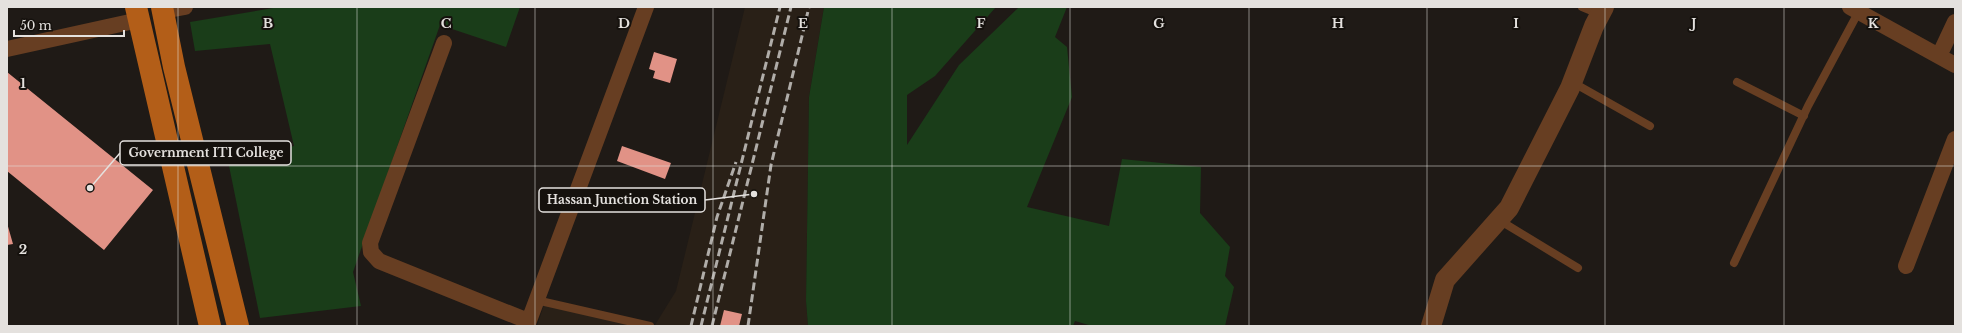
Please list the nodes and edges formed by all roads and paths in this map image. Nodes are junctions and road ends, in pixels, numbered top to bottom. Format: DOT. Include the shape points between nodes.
graph roads {
  1 [pos="184,7"];
  2 [pos="646,7"];
  3 [pos="1582,7"];
  4 [pos="1856,8"];
  5 [pos="162,9"];
  6 [pos="1602,11"];
  7 [pos="138,13"];
  8 [pos="1955,22"];
  9 [pos="444,43"];
  10 [pos="7,49"];
  11 [pos="1939,56"];
  12 [pos="1955,65"];
  13 [pos="1572,82"];
  14 [pos="1736,82"];
  15 [pos="1804,116"];
  16 [pos="1650,126"];
  17 [pos="1955,139"];
  18 [pos="1498,219"];
  19 [pos="1734,263"];
  20 [pos="1906,266"];
  21 [pos="1578,268"];
  22 [pos="536,300"];
  23 [pos="527,324"];
  24 [pos="210,326"];
  25 [pos="238,326"];
  26 [pos="650,326"];
  27 [pos="1432,326"];
  1 -- 5 [label="street"];
  2 -- 22 [label="street"];
  3 -- 6 [label="lane"];
  4 -- 11 [label="street"];
  4 -- 15 [label="lane"];
  5 -- 25 [label="main road"];
  6 -- 13 [label="street"];
  7 -- 10 [label="street"];
  7 -- 24 [label="main road"];
  8 -- 11 [label="street"];
  9 -- 23 [label="street" via="370,243 371,252 379,261"];
  11 -- 12 [label="street"];
  13 -- 16 [label="lane"];
  13 -- 18 [label="street" via="1509,208"];
  14 -- 15 [label="lane"];
  15 -- 19 [label="lane"];
  17 -- 20 [label="street"];
  18 -- 21 [label="lane"];
  18 -- 27 [label="street" via="1445,280"];
  22 -- 23 [label="street"];
  22 -- 26 [label="lane"];
}
